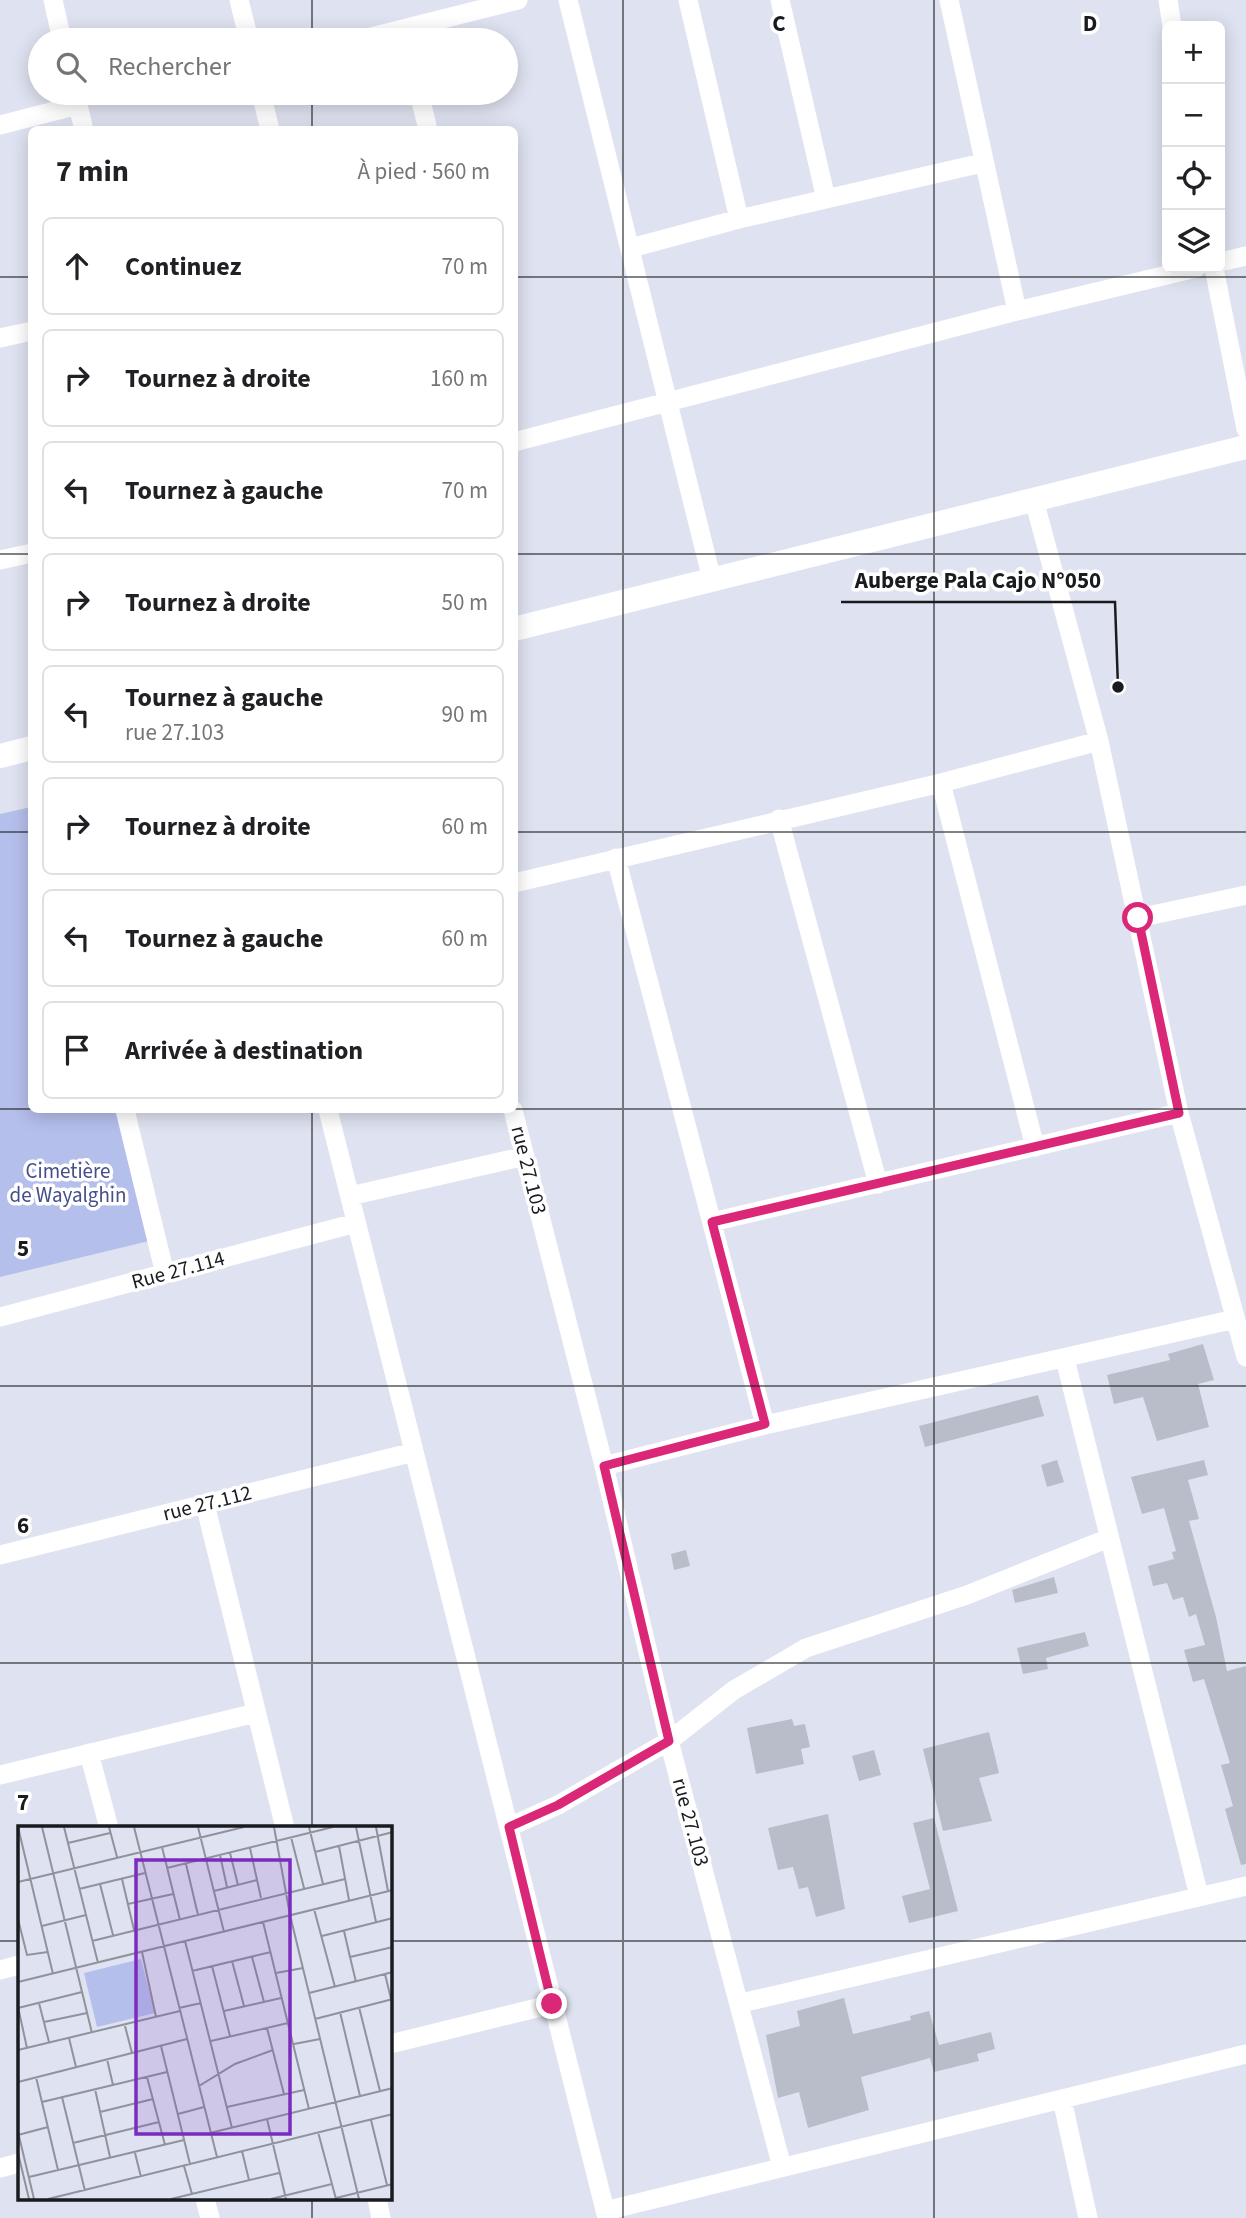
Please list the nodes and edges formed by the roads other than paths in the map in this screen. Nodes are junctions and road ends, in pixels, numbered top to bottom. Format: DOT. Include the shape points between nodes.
graph roads {
  1 [pos="53,0"];
  2 [pos="239,0"];
  3 [pos="518,0"];
  4 [pos="568,0"];
  5 [pos="688,0"];
  6 [pos="780,0"];
  7 [pos="949,0"];
  8 [pos="1168,0"];
  9 [pos="1171,21"];
  10 [pos="59,28"];
  11 [pos="245,28"];
  12 [pos="428,28"];
  13 [pos="59,105"];
  14 [pos="78,105"];
  15 [pos="264,105"];
  16 [pos="422,105"];
  17 [pos="0,125"];
  18 [pos="83,126"];
  19 [pos="269,126"];
  20 [pos="427,126"];
  21 [pos="982,163"];
  22 [pos="826,199"];
  23 [pos="739,219"];
  24 [pos="631,248"];
  25 [pos="1246,256"];
  26 [pos="1225,261"];
  27 [pos="1175,273"];
  28 [pos="1214,273"];
  29 [pos="1017,311"];
  30 [pos="28,332"];
  31 [pos="0,338"];
  32 [pos="667,401"];
  33 [pos="1246,429"];
  34 [pos="518,441"];
  35 [pos="1246,447"];
  36 [pos="1034,500"];
  37 [pos="28,554"];
  38 [pos="0,560"];
  39 [pos="712,580"];
  40 [pos="518,628"];
  41 [pos="1099,741"];
  42 [pos="28,749"];
  43 [pos="0,756"];
  44 [pos="941,783"];
  45 [pos="779,819"];
  46 [pos="615,858"];
  47 [pos="518,882"];
  48 [pos="1246,895"];
  49 [pos="1138,918"];
  50 [pos="125,1113"];
  51 [pos="329,1113"];
  52 [pos="514,1113"];
  53 [pos="1179,1113"];
  54 [pos="1035,1147"];
  55 [pos="525,1156"];
  56 [pos="877,1184"];
  57 [pos="350,1196"];
  58 [pos="712,1222"];
  59 [pos="356,1223"];
  60 [pos="165,1273"];
  61 [pos="0,1317"];
  62 [pos="1236,1319"];
  63 [pos="1246,1357"];
  64 [pos="1065,1359"];
  65 [pos="765,1424"];
  66 [pos="414,1452"];
  67 [pos="604,1466"];
  68 [pos="205,1504"];
  69 [pos="1110,1538"];
  70 [pos="0,1555"];
  71 [pos="256,1713"];
  72 [pos="669,1741"];
  73 [pos="89,1754"];
  74 [pos="0,1775"];
  75 [pos="108,1826"];
  76 [pos="284,1826"];
  77 [pos="509,1827"];
  78 [pos="1246,1885"];
  79 [pos="1199,1896"];
  80 [pos="18,1965"];
  81 [pos="0,1970"];
  82 [pos="741,2003"];
  83 [pos="552,2004"];
  84 [pos="392,2044"];
  85 [pos="1246,2054"];
  86 [pos="1062,2099"];
  87 [pos="18,2163"];
  88 [pos="782,2167"];
  89 [pos="0,2168"];
  90 [pos="205,2200"];
  91 [pos="376,2200"];
  92 [pos="606,2214"];
  93 [pos="210,2218"];
  94 [pos="381,2218"];
  95 [pos="1088,2218"];
  1 -- 10 [label="street"];
  2 -- 11 [label="street"];
  3 -- 12 [label="street"];
  4 -- 24 [label="street"];
  5 -- 23 [label="street"];
  6 -- 22 [label="street"];
  7 -- 21 [label="street"];
  8 -- 9 [label="street"];
  13 -- 17 [label="street"];
  14 -- 18 [label="street"];
  15 -- 19 [label="street"];
  16 -- 20 [label="street"];
  21 -- 22 [label="street"];
  21 -- 29 [label="street"];
  22 -- 23 [label="street"];
  23 -- 24 [label="street"];
  24 -- 32 [label="street"];
  25 -- 26 [label="street"];
  27 -- 29 [label="street"];
  28 -- 33 [label="street"];
  29 -- 32 [label="street"];
  30 -- 31 [label="street"];
  32 -- 34 [label="street"];
  32 -- 39 [label="street"];
  35 -- 36 [label="street"];
  36 -- 39 [label="street"];
  36 -- 41 [label="street"];
  37 -- 38 [label="street"];
  39 -- 40 [label="street"];
  41 -- 44 [label="street"];
  41 -- 49 [label="street"];
  42 -- 43 [label="street"];
  44 -- 45 [label="street"];
  44 -- 54 [label="street"];
  45 -- 46 [label="street"];
  45 -- 56 [label="street"];
  46 -- 47 [label="street"];
  46 -- 58 [label="street"];
  48 -- 49 [label="street"];
  49 -- 53 [label="street"];
  50 -- 60 [label="street"];
  51 -- 57 [label="street"];
  52 -- 55 [label="street, rue 27.103"];
  53 -- 54 [label="street"];
  53 -- 62 [label="street"];
  54 -- 56 [label="street"];
  55 -- 57 [label="street"];
  55 -- 67 [label="street, rue 27.103"];
  56 -- 58 [label="street"];
  57 -- 59 [label="street"];
  58 -- 65 [label="street"];
  59 -- 60 [label="street, Rue 27.114"];
  59 -- 66 [label="street"];
  60 -- 61 [label="street, Rue 27.114"];
  62 -- 63 [label="street"];
  62 -- 64 [label="street"];
  64 -- 65 [label="street"];
  64 -- 69 [label="street"];
  65 -- 67 [label="street"];
  66 -- 68 [label="street, rue 27.112"];
  66 -- 77 [label="street"];
  67 -- 72 [label="street, rue 27.103"];
  68 -- 70 [label="street, rue 27.112"];
  68 -- 71 [label="street"];
  69 -- 72 [label="street" via="967,1595 806,1648 734,1690"];
  69 -- 79 [label="street"];
  71 -- 73 [label="street"];
  71 -- 76 [label="street"];
  72 -- 77 [label="street" via="558,1805"];
  72 -- 82 [label="street, rue 27.103"];
  73 -- 74 [label="street"];
  73 -- 75 [label="street"];
  77 -- 83 [label="street"];
  78 -- 79 [label="street"];
  79 -- 82 [label="street"];
  80 -- 81 [label="street"];
  82 -- 88 [label="street, rue 27.103"];
  83 -- 84 [label="street"];
  83 -- 92 [label="street"];
  85 -- 86 [label="street"];
  86 -- 88 [label="street"];
  86 -- 95 [label="street"];
  87 -- 89 [label="street"];
  88 -- 92 [label="street"];
  90 -- 93 [label="street"];
  91 -- 94 [label="street"];
}
